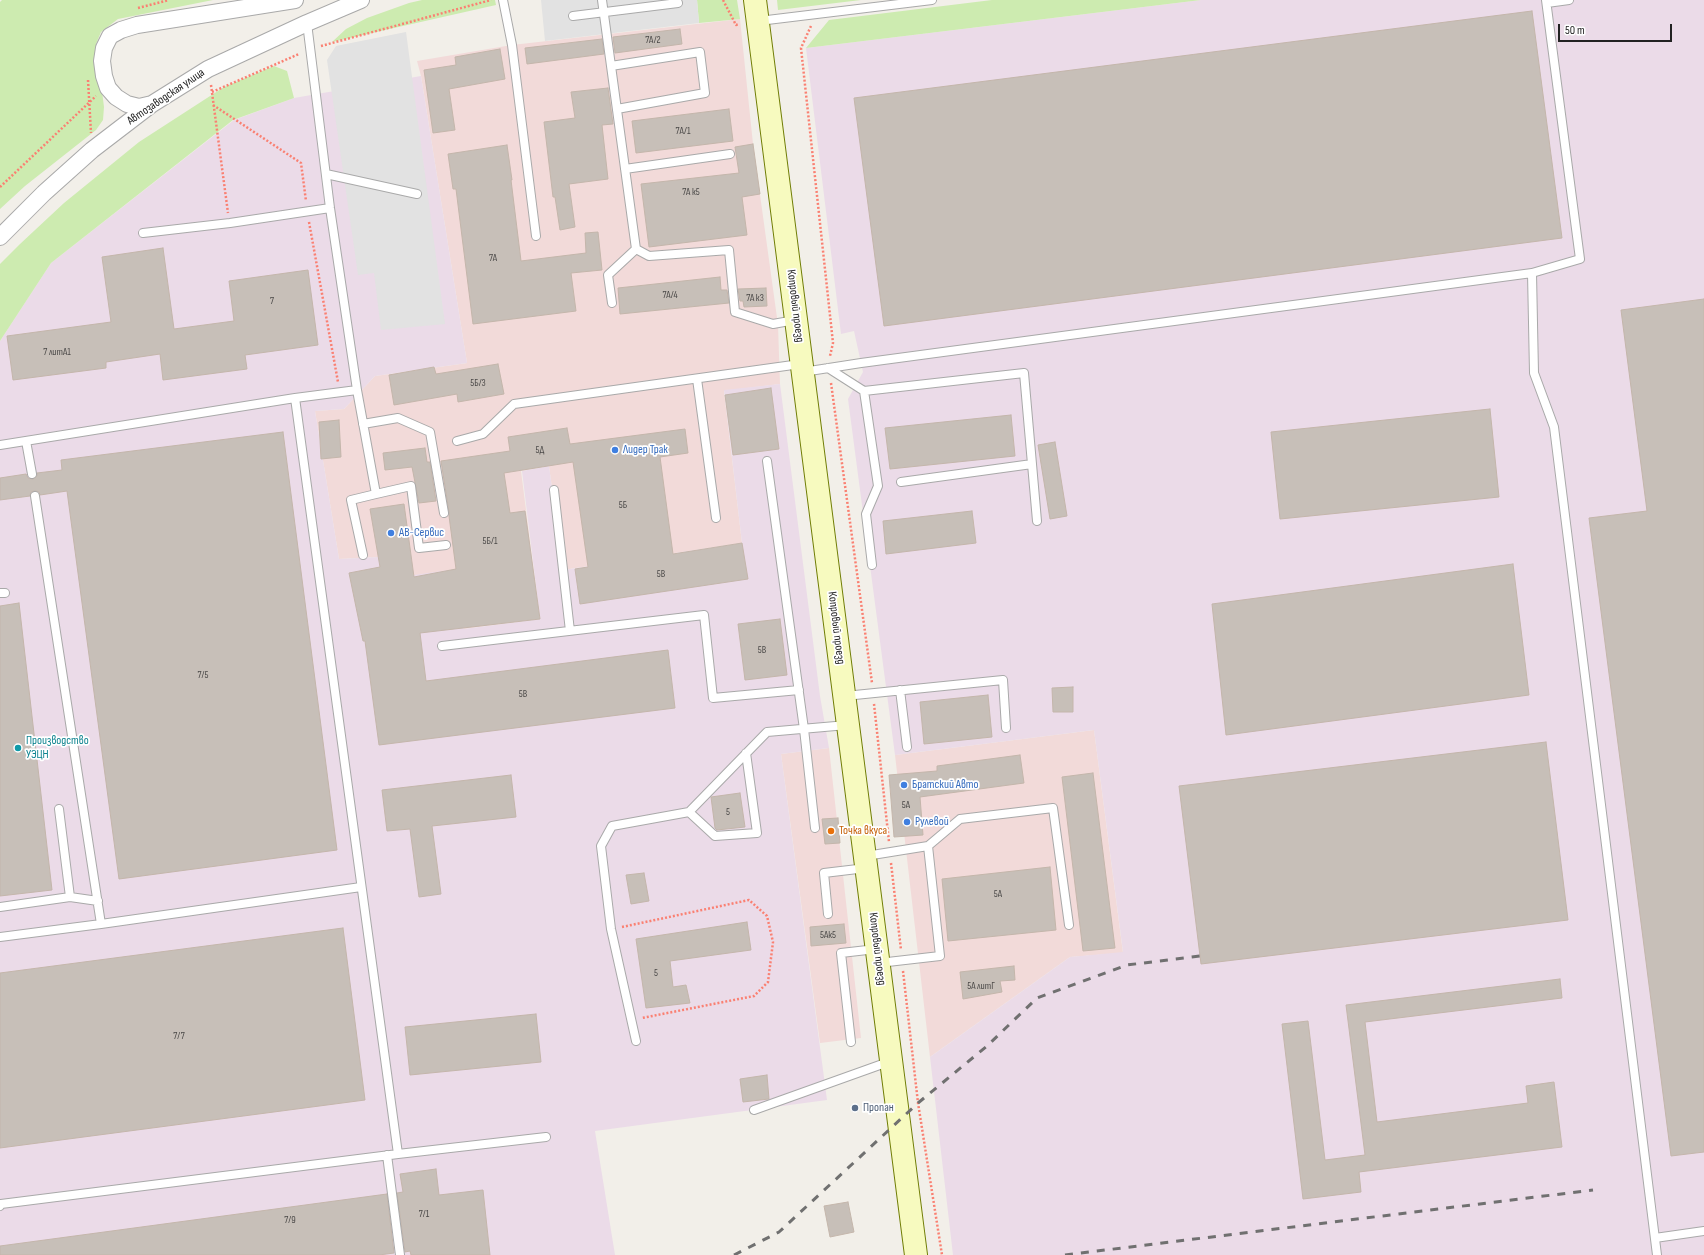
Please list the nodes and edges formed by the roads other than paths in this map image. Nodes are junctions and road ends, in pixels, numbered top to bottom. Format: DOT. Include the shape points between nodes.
graph roads {
  1 [pos="295,0"];
  2 [pos="361,0"];
  3 [pos="503,0"];
  4 [pos="602,0"];
  5 [pos="932,0"];
  6 [pos="1569,0"];
  7 [pos="678,2"];
  8 [pos="1546,2"];
  9 [pos="756,10"];
  10 [pos="604,12"];
  11 [pos="573,16"];
  12 [pos="307,23"];
  13 [pos="611,66"];
  14 [pos="152,104"];
  15 [pos="617,109"];
  16 [pos="730,154"];
  17 [pos="625,169"];
  18 [pos="326,174"];
  19 [pos="416,194"];
  20 [pos="330,208"];
  21 [pos="143,233"];
  22 [pos="536,236"];
  23 [pos="0,237"];
  24 [pos="636,249"];
  25 [pos="1532,273"];
  26 [pos="612,303"];
  27 [pos="796,319"];
  28 [pos="802,368"];
  29 [pos="828,368"];
  30 [pos="697,379"];
  31 [pos="357,390"];
  32 [pos="864,392"];
  33 [pos="295,398"];
  34 [pos="363,424"];
  35 [pos="26,440"];
  36 [pos="457,441"];
  37 [pos="0,445"];
  38 [pos="768,461"];
  39 [pos="1032,464"];
  40 [pos="32,474"];
  41 [pos="901,482"];
  42 [pos="554,490"];
  43 [pos="376,494"];
  44 [pos="35,496"];
  45 [pos="444,513"];
  46 [pos="716,518"];
  47 [pos="1037,521"];
  48 [pos="446,545"];
  49 [pos="363,555"];
  50 [pos="872,566"];
  51 [pos="570,631"];
  52 [pos="442,646"];
  53 [pos="799,690"];
  54 [pos="900,690"];
  55 [pos="844,696"];
  56 [pos="848,725"];
  57 [pos="1006,728"];
  58 [pos="804,729"];
  59 [pos="907,747"];
  60 [pos="746,754"];
  61 [pos="59,809"];
  62 [pos="689,812"];
  63 [pos="815,828"];
  64 [pos="928,846"];
  65 [pos="866,862"];
  66 [pos="361,887"];
  67 [pos="70,897"];
  68 [pos="98,901"];
  69 [pos="0,907"];
  70 [pos="828,914"];
  71 [pos="101,924"];
  72 [pos="1069,925"];
  73 [pos="0,937"];
  74 [pos="878,956"];
  75 [pos="636,1041"];
  76 [pos="851,1042"];
  77 [pos="891,1061"];
  78 [pos="754,1110"];
  79 [pos="546,1137"];
  80 [pos="398,1154"];
  81 [pos="387,1155"];
  82 [pos="0,1206"];
  83 [pos="1704,1231"];
  84 [pos="1655,1238"];
  85 [pos="400,1255"];
  86 [pos="916,1255"];
  87 [pos="1657,1255"];
  1 -- 14 [label="street" via="137,25 110,36 104,48 102,61 108,88 127,104 139,107"];
  2 -- 12 [label="street, Автозаводская улица"];
  3 -- 22 [label="lane" via="512,45"];
  4 -- 10 [label="lane"];
  5 -- 9 [label="lane" via="817,14"];
  6 -- 8 [label="lane"];
  7 -- 10 [label="lane"];
  8 -- 25 [label="lane" via="1580,259"];
  9 -- 27 [label="main road, Копровый проезд"];
  10 -- 11 [label="lane"];
  10 -- 13 [label="lane"];
  12 -- 14 [label="street, Автозаводская улица" via="208,69"];
  12 -- 18 [label="lane"];
  13 -- 15 [label="lane"];
  13 -- 15 [label="lane" via="700,52 705,93"];
  14 -- 23 [label="street, Автозаводская улица" via="92,150"];
  15 -- 17 [label="lane"];
  16 -- 17 [label="lane"];
  17 -- 24 [label="lane"];
  18 -- 19 [label="lane"];
  18 -- 20 [label="lane"];
  20 -- 21 [label="lane"];
  20 -- 31 [label="lane"];
  24 -- 26 [label="lane" via="608,275"];
  24 -- 27 [label="lane" via="649,256 729,250 735,312 774,324"];
  25 -- 29 [label="lane"];
  25 -- 84 [label="lane" via="1534,374 1554,427"];
  27 -- 28 [label="main road, Копровый проезд"];
  28 -- 29 [label="lane"];
  28 -- 30 [label="lane"];
  28 -- 55 [label="main road, Копровый проезд"];
  29 -- 32 [label="lane"];
  30 -- 36 [label="lane" via="514,404 483,434"];
  30 -- 46 [label="lane"];
  31 -- 33 [label="lane"];
  31 -- 34 [label="lane"];
  32 -- 39 [label="lane" via="1024,373"];
  32 -- 50 [label="lane" via="878,486 866,514"];
  33 -- 35 [label="lane"];
  33 -- 66 [label="lane"];
  34 -- 43 [label="lane"];
  34 -- 45 [label="lane" via="398,418 430,432"];
  35 -- 37 [label="lane"];
  35 -- 40 [label="lane"];
  38 -- 53 [label="lane"];
  39 -- 41 [label="lane"];
  39 -- 47 [label="lane"];
  42 -- 51 [label="lane"];
  43 -- 48 [label="lane" via="411,486 419,548"];
  43 -- 49 [label="lane" via="351,500"];
  44 -- 68 [label="lane"];
  51 -- 52 [label="lane"];
  51 -- 53 [label="lane" via="704,615 713,698"];
  53 -- 58 [label="lane"];
  54 -- 55 [label="lane"];
  54 -- 57 [label="lane" via="1003,680"];
  54 -- 59 [label="lane"];
  55 -- 56 [label="main road, Копровый проезд"];
  56 -- 58 [label="lane"];
  56 -- 65 [label="main road, Копровый проезд"];
  58 -- 60 [label="lane" via="767,732"];
  58 -- 63 [label="lane"];
  60 -- 62 [label="lane"];
  60 -- 62 [label="lane" via="757,833 715,836"];
  61 -- 67 [label="lane"];
  62 -- 75 [label="lane" via="612,826 601,846 611,929"];
  64 -- 65 [label="lane" via="890,853"];
  64 -- 72 [label="lane" via="960,819 1052,808"];
  64 -- 74 [label="lane" via="940,956 902,960"];
  65 -- 70 [label="lane" via="824,873"];
  65 -- 74 [label="main road, Копровый проезд"];
  66 -- 71 [label="lane"];
  66 -- 80 [label="lane"];
  67 -- 68 [label="lane"];
  67 -- 69 [label="lane"];
  68 -- 71 [label="lane"];
  71 -- 73 [label="lane"];
  74 -- 76 [label="lane" via="841,953"];
  74 -- 77 [label="main road, Копровый проезд"];
  77 -- 78 [label="lane"];
  77 -- 86 [label="main road, Копровый проезд"];
  79 -- 80 [label="lane"];
  80 -- 81 [label="lane"];
  81 -- 82 [label="lane"];
  81 -- 85 [label="lane"];
  83 -- 84 [label="lane"];
  84 -- 87 [label="lane"];
}
